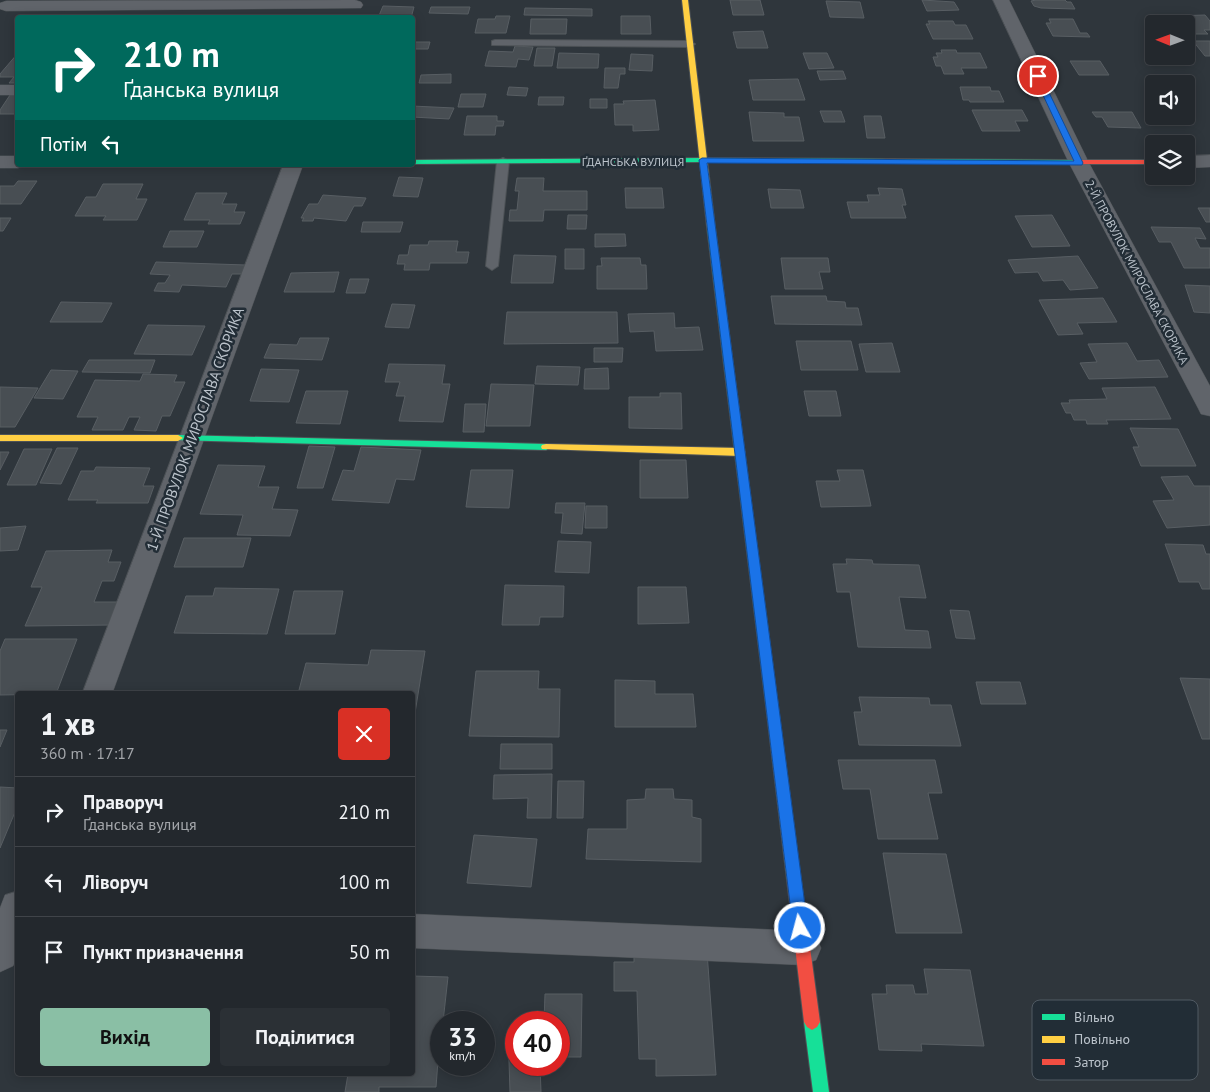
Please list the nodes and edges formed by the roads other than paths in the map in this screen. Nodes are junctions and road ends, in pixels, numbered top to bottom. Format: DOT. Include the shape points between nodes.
graph roads {
  1 [pos="685,0"];
  2 [pos="1001,0"];
  3 [pos="6,6"];
  4 [pos="354,8"];
  5 [pos="495,43"];
  6 [pos="690,44"];
  7 [pos="0,90"];
  8 [pos="15,90"];
  9 [pos="702,160"];
  10 [pos="1210,161"];
  11 [pos="0,162"];
  12 [pos="15,162"];
  13 [pos="415,162"];
  14 [pos="503,162"];
  15 [pos="1145,162"];
  16 [pos="1195,162"];
  17 [pos="1079,163"];
  18 [pos="292,167"];
  19 [pos="492,266"];
  20 [pos="1210,408"];
  21 [pos="0,438"];
  22 [pos="193,438"];
  23 [pos="740,452"];
  24 [pos="98,691"];
  25 [pos="15,917"];
  26 [pos="415,931"];
  27 [pos="803,948"];
  28 [pos="0,954"];
  29 [pos="821,1092"];
  1 -- 6 [label="street"];
  2 -- 17 [label="street, 2-Й ПРОВУЛОК МИРОСЛАВА СКОРИКА"];
  3 -- 4 [label="street"];
  5 -- 6 [label="lane"];
  6 -- 9 [label="street"];
  7 -- 8 [label="street"];
  9 -- 14 [label="street, ҐДАНСЬКА ВУЛИЦЯ"];
  9 -- 17 [label="street, ҐДАНСЬКА ВУЛИЦЯ"];
  9 -- 23 [label="street"];
  10 -- 16 [label="street"];
  11 -- 12 [label="street"];
  13 -- 14 [label="street, ҐДАНСЬКА ВУЛИЦЯ"];
  14 -- 19 [label="lane"];
  15 -- 17 [label="street, ҐДАНСЬКА ВУЛИЦЯ"];
  17 -- 20 [label="street, 2-Й ПРОВУЛОК МИРОСЛАВА СКОРИКА"];
  18 -- 22 [label="street, 1-Й ПРОВУЛОК МИРОСЛАВА СКОРИКА"];
  21 -- 22 [label="street"];
  22 -- 23 [label="street"];
  22 -- 24 [label="street, 1-Й ПРОВУЛОК МИРОСЛАВА СКОРИКА"];
  23 -- 27 [label="street"];
  25 -- 28 [label="street"];
  26 -- 27 [label="street"];
  27 -- 29 [label="street"];
}
